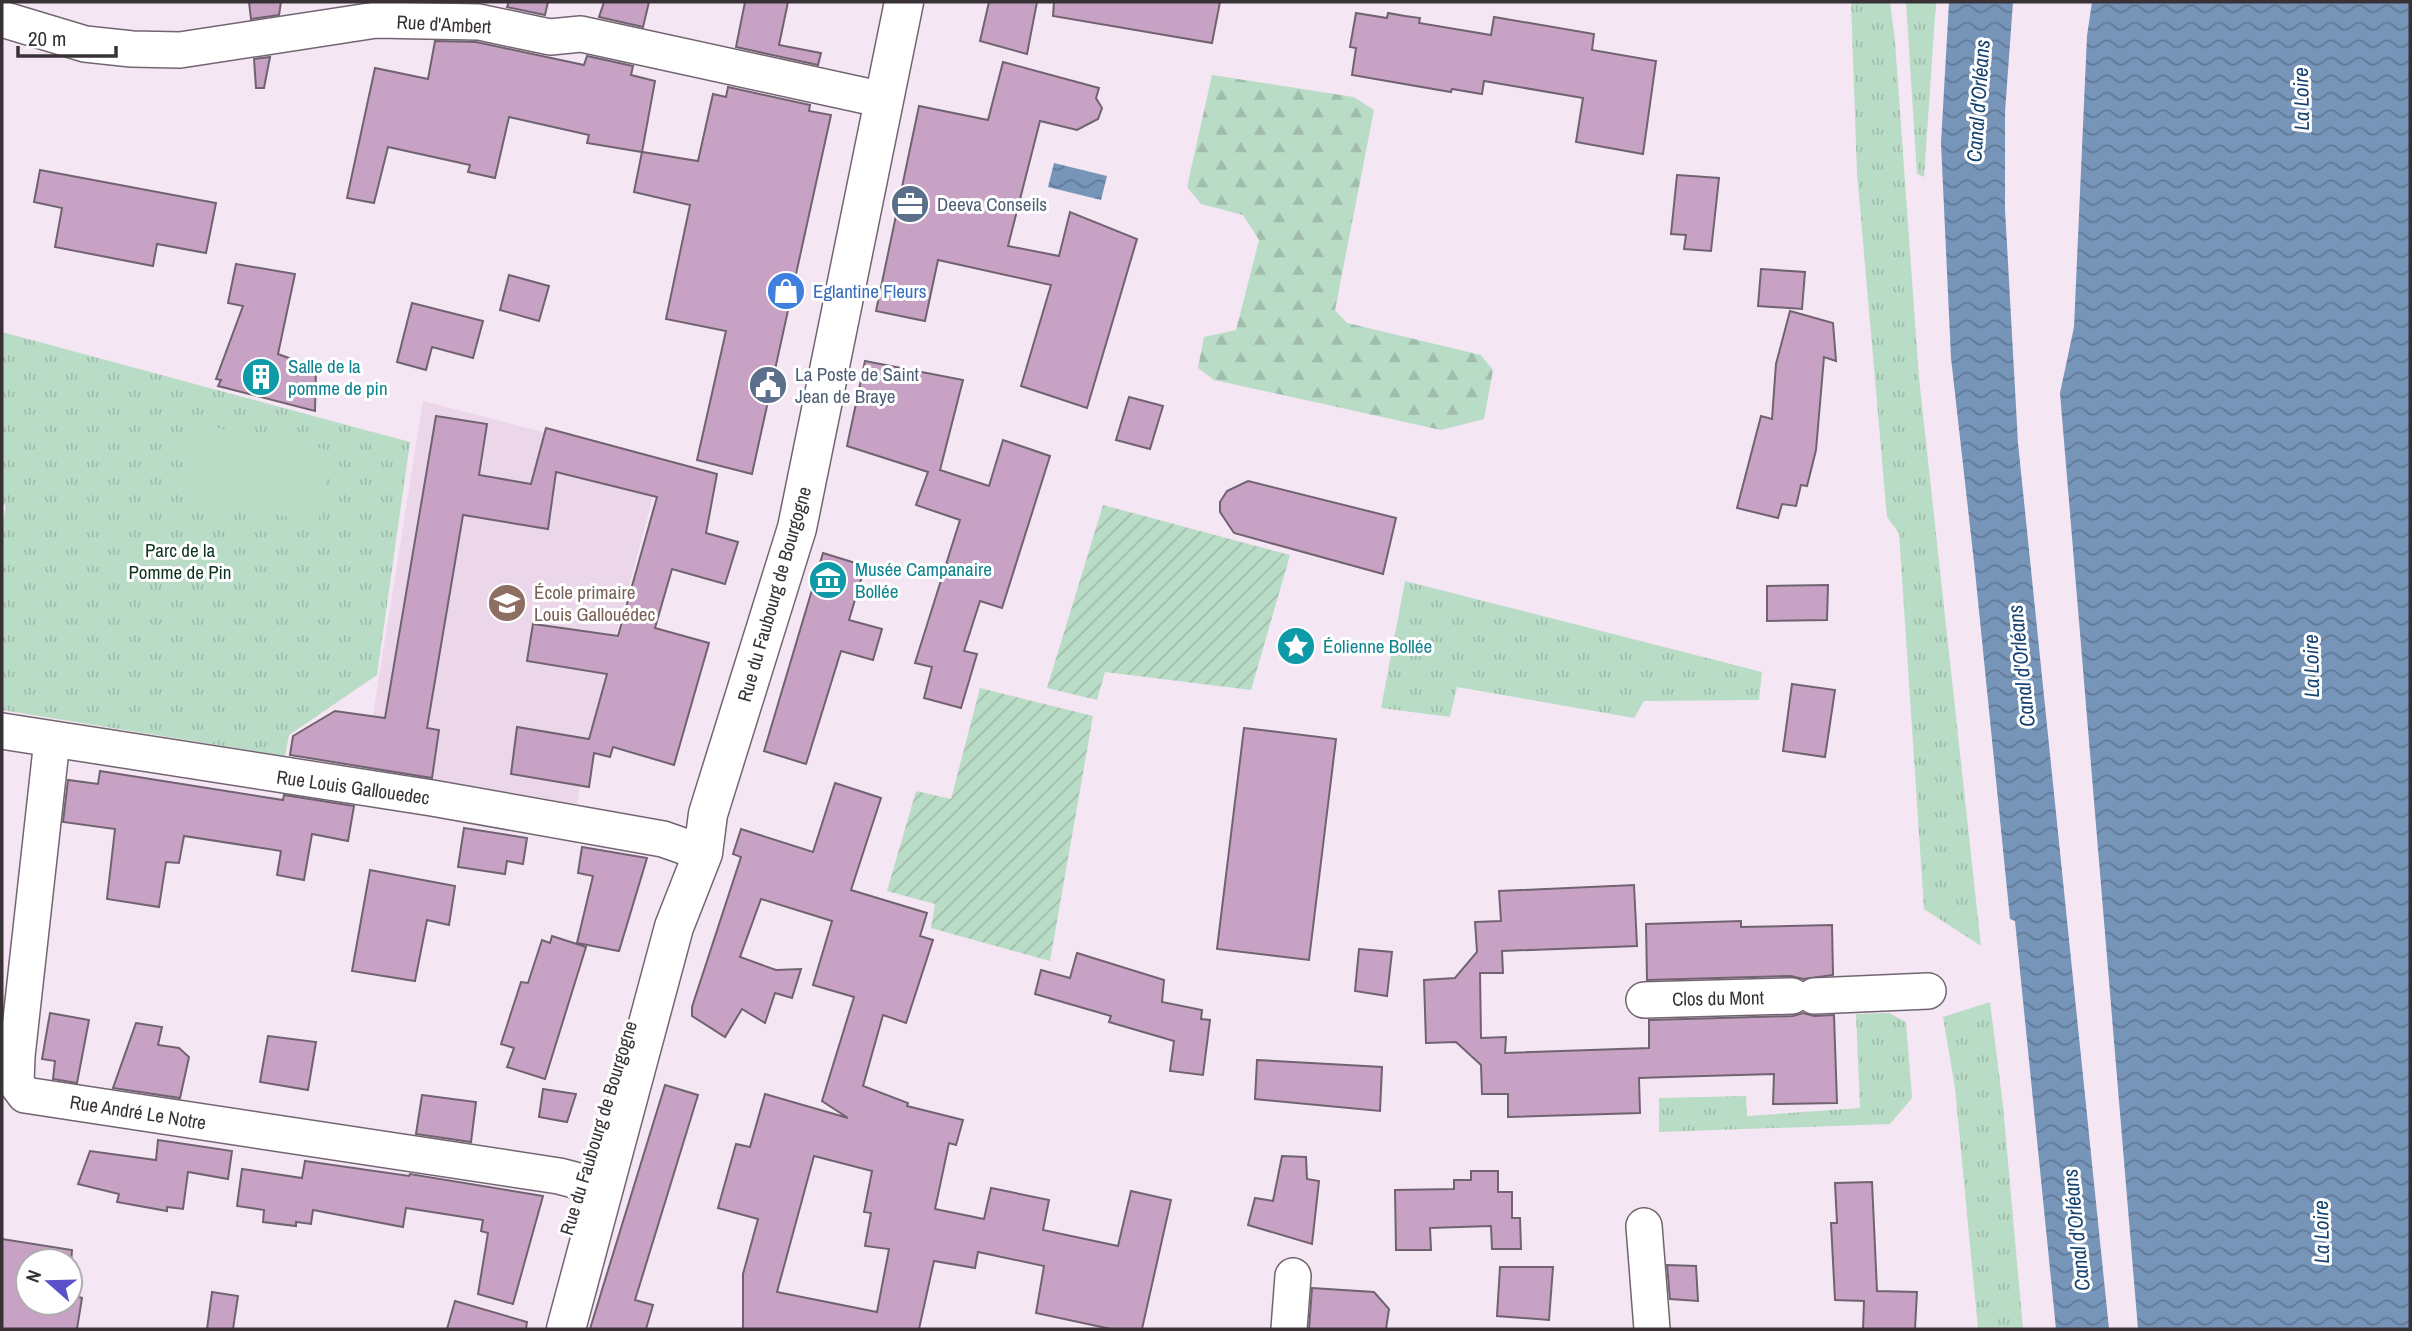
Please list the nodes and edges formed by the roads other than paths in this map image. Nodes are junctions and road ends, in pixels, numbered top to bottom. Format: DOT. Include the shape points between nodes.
graph roads {
  1 [pos="904,2"];
  2 [pos="2,19"];
  3 [pos="884,100"];
  4 [pos="2,732"];
  5 [pos="52,740"];
  6 [pos="694,849"];
  7 [pos="1928,991"];
  8 [pos="1644,1000"];
  9 [pos="593,1185"];
  10 [pos="1644,1226"];
  11 [pos="1293,1276"];
  12 [pos="538,1329"];
  13 [pos="566,1329"];
  14 [pos="1289,1329"];
  15 [pos="1652,1329"];
  1 -- 3 [label="main road, Rue du Faubourg de Bourgogne"];
  2 -- 3 [label="street, Rue d'Ambert" via="85,44 180,50 376,20 479,22 550,37 580,34"];
  3 -- 6 [label="main road, Rue du Faubourg de Bourgogne" via="797,528"];
  4 -- 5 [label="street, Rue Louis Gallouedec"];
  5 -- 6 [label="street, Rue Louis Gallouedec" via="432,798 663,839"];
  5 -- 9 [label="street, Rue André Le Notre" via="17,1056 16,1083 25,1095"];
  6 -- 9 [label="main road, Rue du Faubourg de Bourgogne"];
  7 -- 8 [label="street, Clos du Mont"];
  9 -- 12 [label="main road, Rue du Faubourg de Bourgogne"];
  9 -- 13 [label="main road, Rue du Faubourg de Bourgogne"];
  10 -- 15 [label="street"];
  11 -- 14 [label="street"];
}
